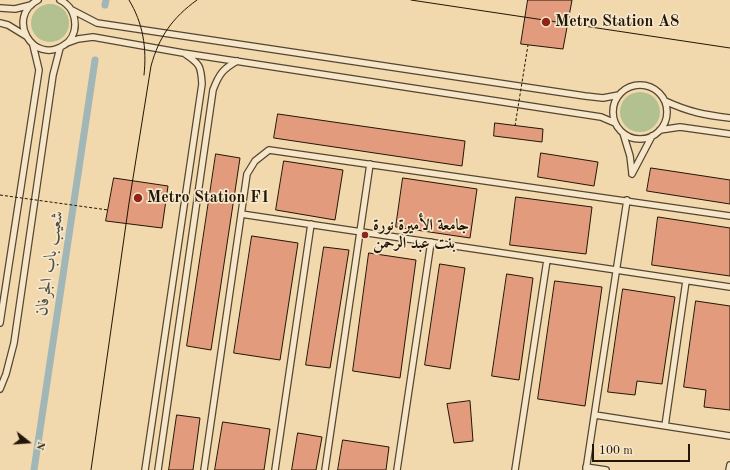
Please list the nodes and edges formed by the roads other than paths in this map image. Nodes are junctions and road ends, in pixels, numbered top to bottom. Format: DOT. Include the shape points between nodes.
graph roads {
  1 [pos="38,0"];
  2 [pos="64,1"];
  3 [pos="31,5"];
  4 [pos="0,8"];
  5 [pos="72,10"];
  6 [pos="0,23"];
  7 [pos="26,36"];
  8 [pos="68,43"];
  9 [pos="33,45"];
  10 [pos="60,48"];
  11 [pos="183,53"];
  12 [pos="238,61"];
  13 [pos="619,95"];
  14 [pos="665,101"];
  15 [pos="730,118"];
  16 [pos="615,123"];
  17 [pos="660,130"];
  18 [pos="623,133"];
  19 [pos="730,134"];
  20 [pos="652,136"];
  21 [pos="370,164"];
  22 [pos="627,200"];
  23 [pos="241,214"];
  24 [pos="730,216"];
  25 [pos="311,224"];
  26 [pos="360,232"];
  27 [pos="431,242"];
  28 [pos="547,260"];
  29 [pos="617,270"];
  30 [pos="686,281"];
  31 [pos="730,287"];
  32 [pos="0,323"];
  33 [pos="0,389"];
  34 [pos="595,415"];
  35 [pos="664,426"];
  36 [pos="730,436"];
  37 [pos="730,465"];
  38 [pos="586,468"];
  39 [pos="145,470"];
  40 [pos="158,470"];
  41 [pos="204,470"];
  42 [pos="275,470"];
  43 [pos="325,470"];
  44 [pos="397,470"];
  45 [pos="515,470"];
  46 [pos="606,470"];
  47 [pos="729,470"];
  1 -- 3 [label="street"];
  2 -- 5 [label="street"];
  3 -- 4 [label="street" via="15,10"];
  3 -- 7 [label="street" via="23,20"];
  5 -- 8 [label="street" via="75,27"];
  5 -- 13 [label="street" via="98,23 585,96 603,98"];
  6 -- 7 [label="street"];
  7 -- 9 [label="street"];
  8 -- 10 [label="street"];
  8 -- 11 [label="street" via="93,37"];
  9 -- 10 [label="street" via="46,50"];
  9 -- 32 [label="street" via="39,70"];
  10 -- 33 [label="street" via="53,75 14,343"];
  11 -- 12 [label="street"];
  11 -- 39 [label="street" via="197,62 202,84"];
  12 -- 16 [label="street" via="602,117"];
  12 -- 40 [label="street" via="226,67 218,76 213,90"];
  13 -- 14 [label="street" via="632,86 648,86 655,89"];
  13 -- 16 [label="street" via="613,108"];
  14 -- 15 [label="street" via="698,114"];
  14 -- 17 [label="street" via="666,116"];
  16 -- 18 [label="street"];
  17 -- 19 [label="street" via="680,128"];
  17 -- 20 [label="street"];
  18 -- 20 [label="street" via="637,139"];
  18 -- 20 [label="street" via="632,174"];
  21 -- 22 [label="street"];
  21 -- 23 [label="street" via="269,150 255,161 247,174"];
  21 -- 26 [label="street"];
  22 -- 24 [label="street"];
  22 -- 29 [label="street"];
  23 -- 25 [label="street"];
  23 -- 41 [label="street"];
  25 -- 26 [label="street"];
  25 -- 42 [label="street"];
  26 -- 27 [label="street"];
  26 -- 43 [label="street"];
  27 -- 28 [label="street"];
  27 -- 44 [label="street"];
  28 -- 29 [label="street"];
  28 -- 45 [label="street"];
  29 -- 30 [label="street"];
  29 -- 34 [label="street"];
  30 -- 31 [label="street"];
  30 -- 35 [label="street"];
  34 -- 35 [label="street"];
  34 -- 38 [label="street"];
  35 -- 36 [label="street"];
  37 -- 47 [label="street"];
  38 -- 46 [label="street"];
}
